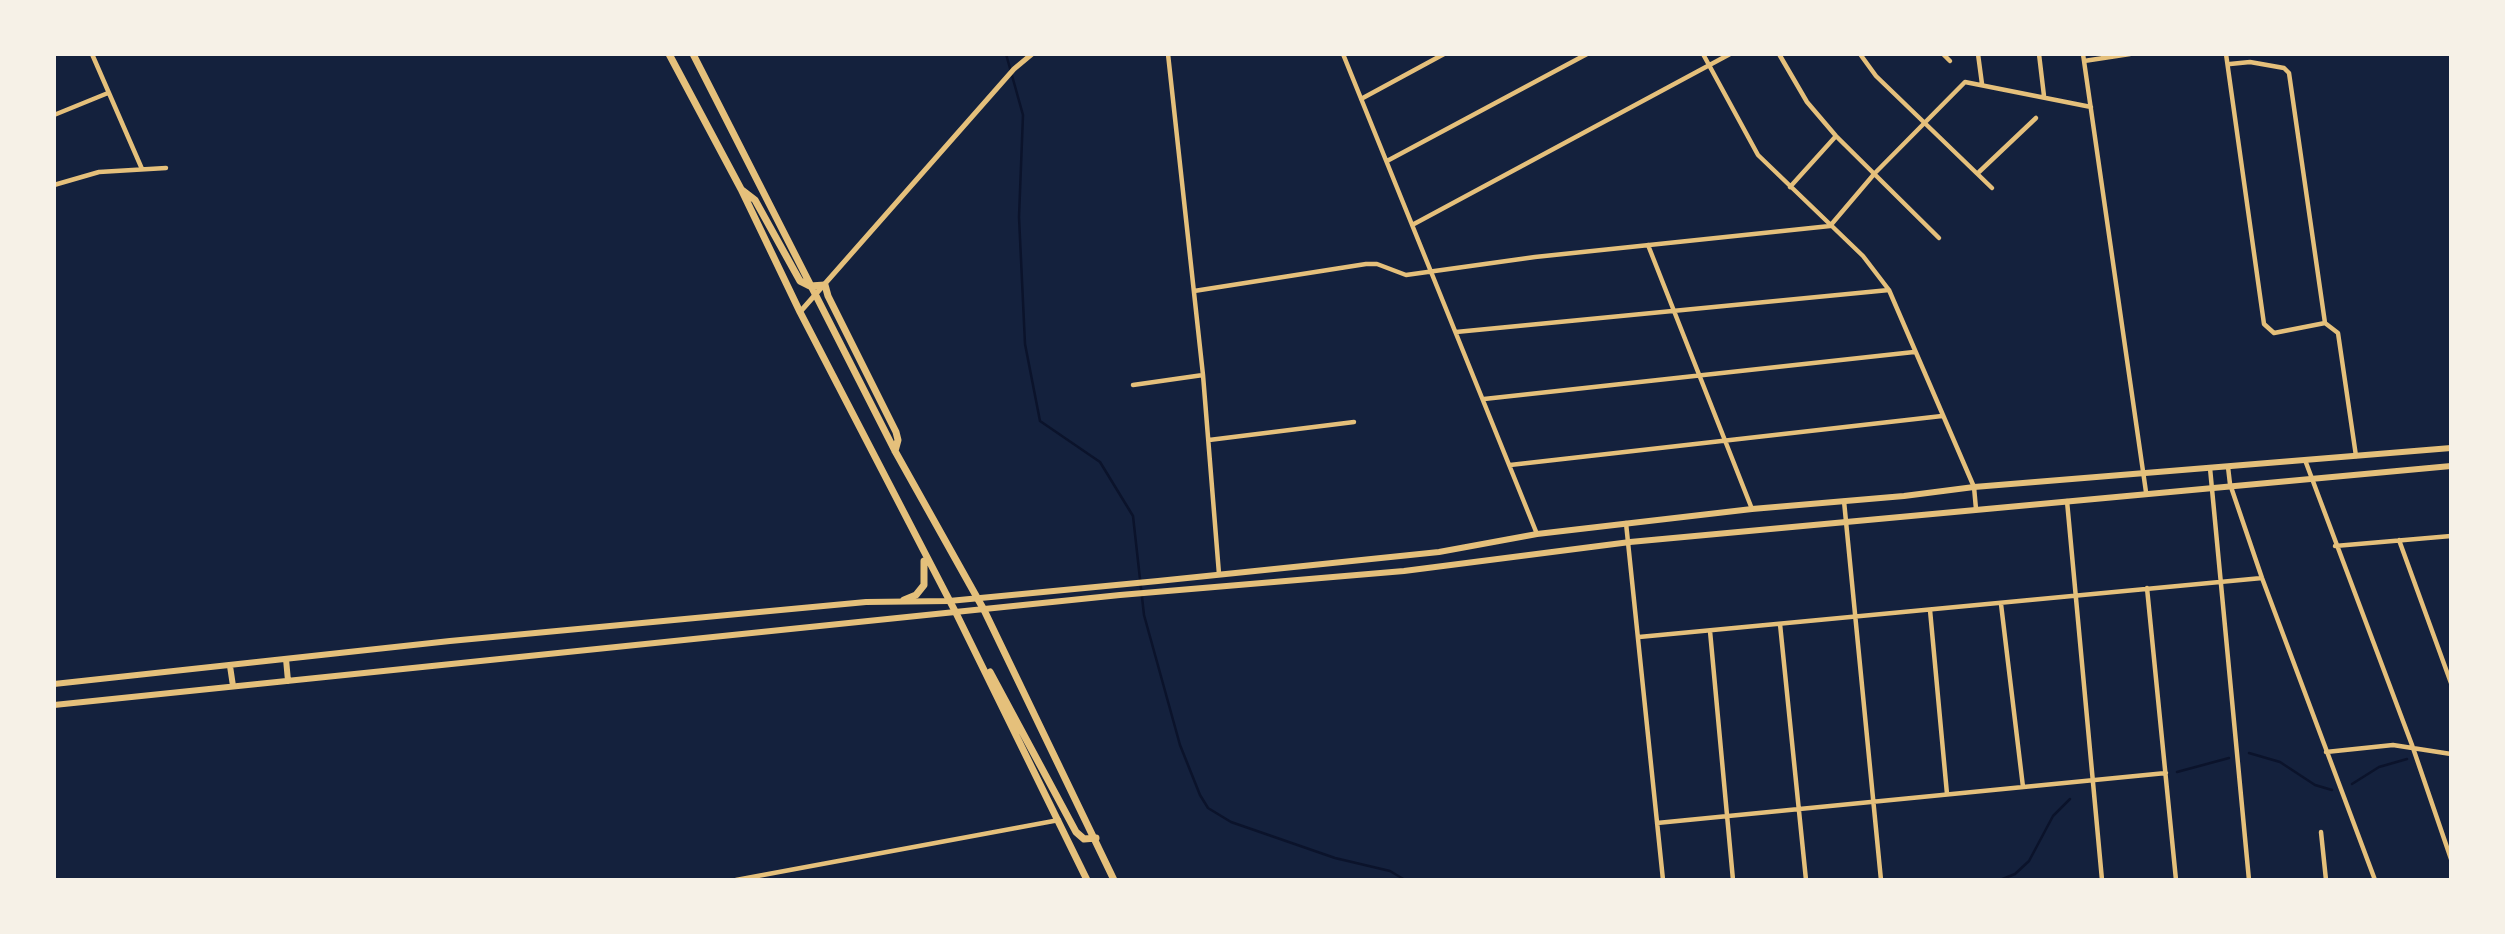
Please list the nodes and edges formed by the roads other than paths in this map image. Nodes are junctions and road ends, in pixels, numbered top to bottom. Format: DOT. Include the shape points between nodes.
graph roads {
  1 [pos="92,54"];
  2 [pos="669,54"];
  3 [pos="693,54"];
  4 [pos="1168,54"];
  5 [pos="1343,54"];
  6 [pos="1444,54"];
  7 [pos="1587,54"];
  8 [pos="1703,54"];
  9 [pos="1730,54"];
  10 [pos="1779,54"];
  11 [pos="1860,54"];
  12 [pos="1943,54"];
  13 [pos="1978,54"];
  14 [pos="2039,54"];
  15 [pos="2083,54"];
  16 [pos="2130,54"];
  17 [pos="2226,54"];
  18 [pos="1031,55"];
  19 [pos="1950,61"];
  20 [pos="2084,61"];
  21 [pos="2230,64"];
  22 [pos="1708,65"];
  23 [pos="1982,84"];
  24 [pos="108,93"];
  25 [pos="2044,96"];
  26 [pos="1361,99"];
  27 [pos="2091,107"];
  28 [pos="54,115"];
  29 [pos="2036,118"];
  30 [pos="1924,121"];
  31 [pos="1836,136"];
  32 [pos="1387,161"];
  33 [pos="166,168"];
  34 [pos="142,169"];
  35 [pos="1979,172"];
  36 [pos="1875,173"];
  37 [pos="54,185"];
  38 [pos="1790,187"];
  39 [pos="1992,188"];
  40 [pos="741,189"];
  41 [pos="1414,224"];
  42 [pos="1830,226"];
  43 [pos="1939,238"];
  44 [pos="1648,245"];
  45 [pos="1433,269"];
  46 [pos="825,285"];
  47 [pos="810,286"];
  48 [pos="1889,290"];
  49 [pos="1194,291"];
  50 [pos="815,296"];
  51 [pos="1675,311"];
  52 [pos="800,312"];
  53 [pos="2325,323"];
  54 [pos="1456,332"];
  55 [pos="1914,352"];
  56 [pos="1203,375"];
  57 [pos="1699,377"];
  58 [pos="1133,385"];
  59 [pos="1484,399"];
  60 [pos="1942,416"];
  61 [pos="1354,422"];
  62 [pos="1209,440"];
  63 [pos="1724,440"];
  64 [pos="2451,448"];
  65 [pos="895,451"];
  66 [pos="2356,456"];
  67 [pos="2305,460"];
  68 [pos="1510,465"];
  69 [pos="2451,466"];
  70 [pos="2228,467"];
  71 [pos="2210,468"];
  72 [pos="2143,474"];
  73 [pos="2310,478"];
  74 [pos="2230,484"];
  75 [pos="2212,486"];
  76 [pos="1974,487"];
  77 [pos="2146,492"];
  78 [pos="2066,500"];
  79 [pos="1844,501"];
  80 [pos="1752,509"];
  81 [pos="1976,509"];
  82 [pos="1847,521"];
  83 [pos="1626,523"];
  84 [pos="1537,534"];
  85 [pos="2451,536"];
  86 [pos="2399,540"];
  87 [pos="1629,542"];
  88 [pos="2335,546"];
  89 [pos="923,554"];
  90 [pos="1219,574"];
  91 [pos="2262,578"];
  92 [pos="2220,582"];
  93 [pos="2147,589"];
  94 [pos="2076,595"];
  95 [pos="977,598"];
  96 [pos="904,600"];
  97 [pos="949,601"];
  98 [pos="2001,604"];
  99 [pos="984,610"];
  100 [pos="1930,611"];
  101 [pos="956,613"];
  102 [pos="1855,618"];
  103 [pos="1780,624"];
  104 [pos="1710,631"];
  105 [pos="1639,637"];
  106 [pos="286,659"];
  107 [pos="982,664"];
  108 [pos="230,666"];
  109 [pos="288,681"];
  110 [pos="2451,683"];
  111 [pos="54,684"];
  112 [pos="233,686"];
  113 [pos="54,705"];
  114 [pos="2412,746"];
  115 [pos="2326,751"];
  116 [pos="2451,754"];
  117 [pos="2166,773"];
  118 [pos="2092,780"];
  119 [pos="2023,787"];
  120 [pos="1947,794"];
  121 [pos="1874,802"];
  122 [pos="1799,809"];
  123 [pos="1727,816"];
  124 [pos="1060,820"];
  125 [pos="1657,823"];
  126 [pos="2321,832"];
  127 [pos="1096,838"];
  128 [pos="2451,859"];
  129 [pos="736,880"];
  130 [pos="1087,880"];
  131 [pos="1114,880"];
  132 [pos="1663,880"];
  133 [pos="1733,880"];
  134 [pos="1806,880"];
  135 [pos="1881,880"];
  136 [pos="2102,880"];
  137 [pos="2176,880"];
  138 [pos="2249,880"];
  139 [pos="2326,880"];
  140 [pos="2375,880"];
  1 -- 24 [label="street"];
  2 -- 40 [label="main road"];
  3 -- 47 [label="main road"];
  4 -- 49 [label="street"];
  5 -- 26 [label="street"];
  6 -- 26 [label="street"];
  7 -- 32 [label="street"];
  8 -- 22 [label="street"];
  9 -- 22 [label="street"];
  10 -- 31 [label="street" via="1807,102"];
  11 -- 30 [label="street"];
  12 -- 19 [label="street"];
  13 -- 23 [label="street"];
  14 -- 25 [label="street"];
  15 -- 20 [label="street"];
  16 -- 20 [label="street"];
  17 -- 21 [label="street"];
  18 -- 46 [label="street"];
  20 -- 27 [label="street"];
  21 -- 53 [label="street" via="2250,62 2284,68 2289,74"];
  21 -- 53 [label="street" via="2264,324 2274,333"];
  22 -- 38 [label="street" via="1748,140"];
  22 -- 41 [label="street"];
  23 -- 25 [label="street"];
  23 -- 30 [label="street" via="1959,84"];
  24 -- 28 [label="street"];
  24 -- 34 [label="street"];
  25 -- 27 [label="street"];
  26 -- 32 [label="street"];
  27 -- 72 [label="street"];
  29 -- 35 [label="street"];
  30 -- 35 [label="street"];
  30 -- 36 [label="street"];
  31 -- 36 [label="street"];
  31 -- 38 [label="street"];
  32 -- 41 [label="street"];
  33 -- 34 [label="street"];
  34 -- 37 [label="street" via="99,172"];
  35 -- 39 [label="street"];
  36 -- 42 [label="street"];
  36 -- 43 [label="street"];
  38 -- 42 [label="street"];
  40 -- 47 [label="main road" via="755,200 797,276"];
  40 -- 52 [label="main road"];
  41 -- 45 [label="street"];
  42 -- 44 [label="street"];
  42 -- 48 [label="street" via="1863,256"];
  44 -- 45 [label="street"];
  44 -- 51 [label="street"];
  45 -- 49 [label="street" via="1399,275 1366,264"];
  45 -- 54 [label="street"];
  46 -- 47 [label="main road"];
  46 -- 50 [label="street"];
  46 -- 65 [label="main road" via="896,432"];
  47 -- 50 [label="main road"];
  48 -- 51 [label="street"];
  48 -- 55 [label="street"];
  49 -- 56 [label="street"];
  50 -- 52 [label="street"];
  50 -- 65 [label="main road"];
  51 -- 54 [label="street"];
  51 -- 57 [label="street"];
  52 -- 89 [label="main road"];
  53 -- 66 [label="street" via="2335,330 2341,344"];
  54 -- 59 [label="street"];
  55 -- 57 [label="street"];
  55 -- 60 [label="street"];
  56 -- 58 [label="street"];
  56 -- 62 [label="street"];
  57 -- 59 [label="street"];
  57 -- 63 [label="street"];
  59 -- 68 [label="street"];
  60 -- 63 [label="street"];
  60 -- 76 [label="street"];
  61 -- 62 [label="street"];
  62 -- 90 [label="street"];
  63 -- 68 [label="street"];
  63 -- 80 [label="street"];
  64 -- 66 [label="main road"];
  65 -- 95 [label="main road"];
  66 -- 67 [label="main road"];
  67 -- 70 [label="main road"];
  67 -- 73 [label="street"];
  68 -- 84 [label="street"];
  69 -- 73 [label="main road"];
  70 -- 71 [label="main road"];
  70 -- 74 [label="street"];
  71 -- 72 [label="main road"];
  71 -- 75 [label="street"];
  72 -- 76 [label="main road"];
  72 -- 77 [label="street"];
  73 -- 74 [label="main road"];
  73 -- 88 [label="street"];
  74 -- 75 [label="main road"];
  74 -- 91 [label="street"];
  75 -- 77 [label="main road"];
  75 -- 92 [label="street"];
  76 -- 79 [label="main road"];
  76 -- 81 [label="street"];
  77 -- 78 [label="main road"];
  78 -- 81 [label="main road"];
  78 -- 94 [label="street"];
  79 -- 80 [label="main road"];
  79 -- 82 [label="street"];
  80 -- 83 [label="main road"];
  81 -- 82 [label="main road"];
  82 -- 87 [label="main road"];
  82 -- 102 [label="street"];
  83 -- 84 [label="main road"];
  83 -- 87 [label="street"];
  84 -- 90 [label="main road" via="1439,551"];
  85 -- 86 [label="street"];
  86 -- 88 [label="street"];
  86 -- 110 [label="street"];
  87 -- 99 [label="main road" via="1404,571"];
  87 -- 105 [label="street"];
  88 -- 114 [label="street"];
  89 -- 96 [label="main road" via="924,585"];
  89 -- 97 [label="main road"];
  90 -- 95 [label="main road"];
  91 -- 92 [label="street"];
  91 -- 115 [label="street"];
  92 -- 93 [label="street"];
  92 -- 138 [label="street"];
  93 -- 94 [label="street"];
  93 -- 117 [label="street"];
  94 -- 98 [label="street"];
  94 -- 118 [label="street"];
  95 -- 97 [label="main road"];
  95 -- 99 [label="main road"];
  96 -- 97 [label="main road"];
  96 -- 106 [label="main road"];
  97 -- 101 [label="main road"];
  98 -- 100 [label="street"];
  98 -- 119 [label="street"];
  99 -- 101 [label="main road"];
  99 -- 127 [label="main road"];
  100 -- 102 [label="street"];
  100 -- 120 [label="street"];
  101 -- 107 [label="main road"];
  101 -- 109 [label="main road"];
  102 -- 103 [label="street"];
  102 -- 121 [label="street"];
  103 -- 104 [label="street"];
  103 -- 122 [label="street"];
  104 -- 105 [label="street"];
  104 -- 123 [label="street"];
  105 -- 125 [label="street"];
  106 -- 108 [label="main road"];
  106 -- 109 [label="main road"];
  107 -- 124 [label="main road"];
  107 -- 127 [label="main road" via="999,684 1076,832 1084,839"];
  108 -- 111 [label="main road"];
  108 -- 112 [label="main road"];
  109 -- 112 [label="main road"];
  112 -- 113 [label="main road"];
  114 -- 115 [label="street"];
  114 -- 116 [label="street"];
  114 -- 128 [label="street"];
  115 -- 140 [label="street"];
  117 -- 118 [label="street"];
  117 -- 137 [label="street"];
  118 -- 119 [label="street"];
  118 -- 136 [label="street"];
  119 -- 120 [label="street"];
  120 -- 121 [label="street"];
  121 -- 122 [label="street"];
  121 -- 135 [label="street"];
  122 -- 123 [label="street"];
  122 -- 134 [label="street"];
  123 -- 125 [label="street"];
  123 -- 133 [label="street"];
  124 -- 129 [label="street"];
  124 -- 130 [label="main road"];
  125 -- 132 [label="street"];
  126 -- 139 [label="street"];
  127 -- 131 [label="main road"];
}
